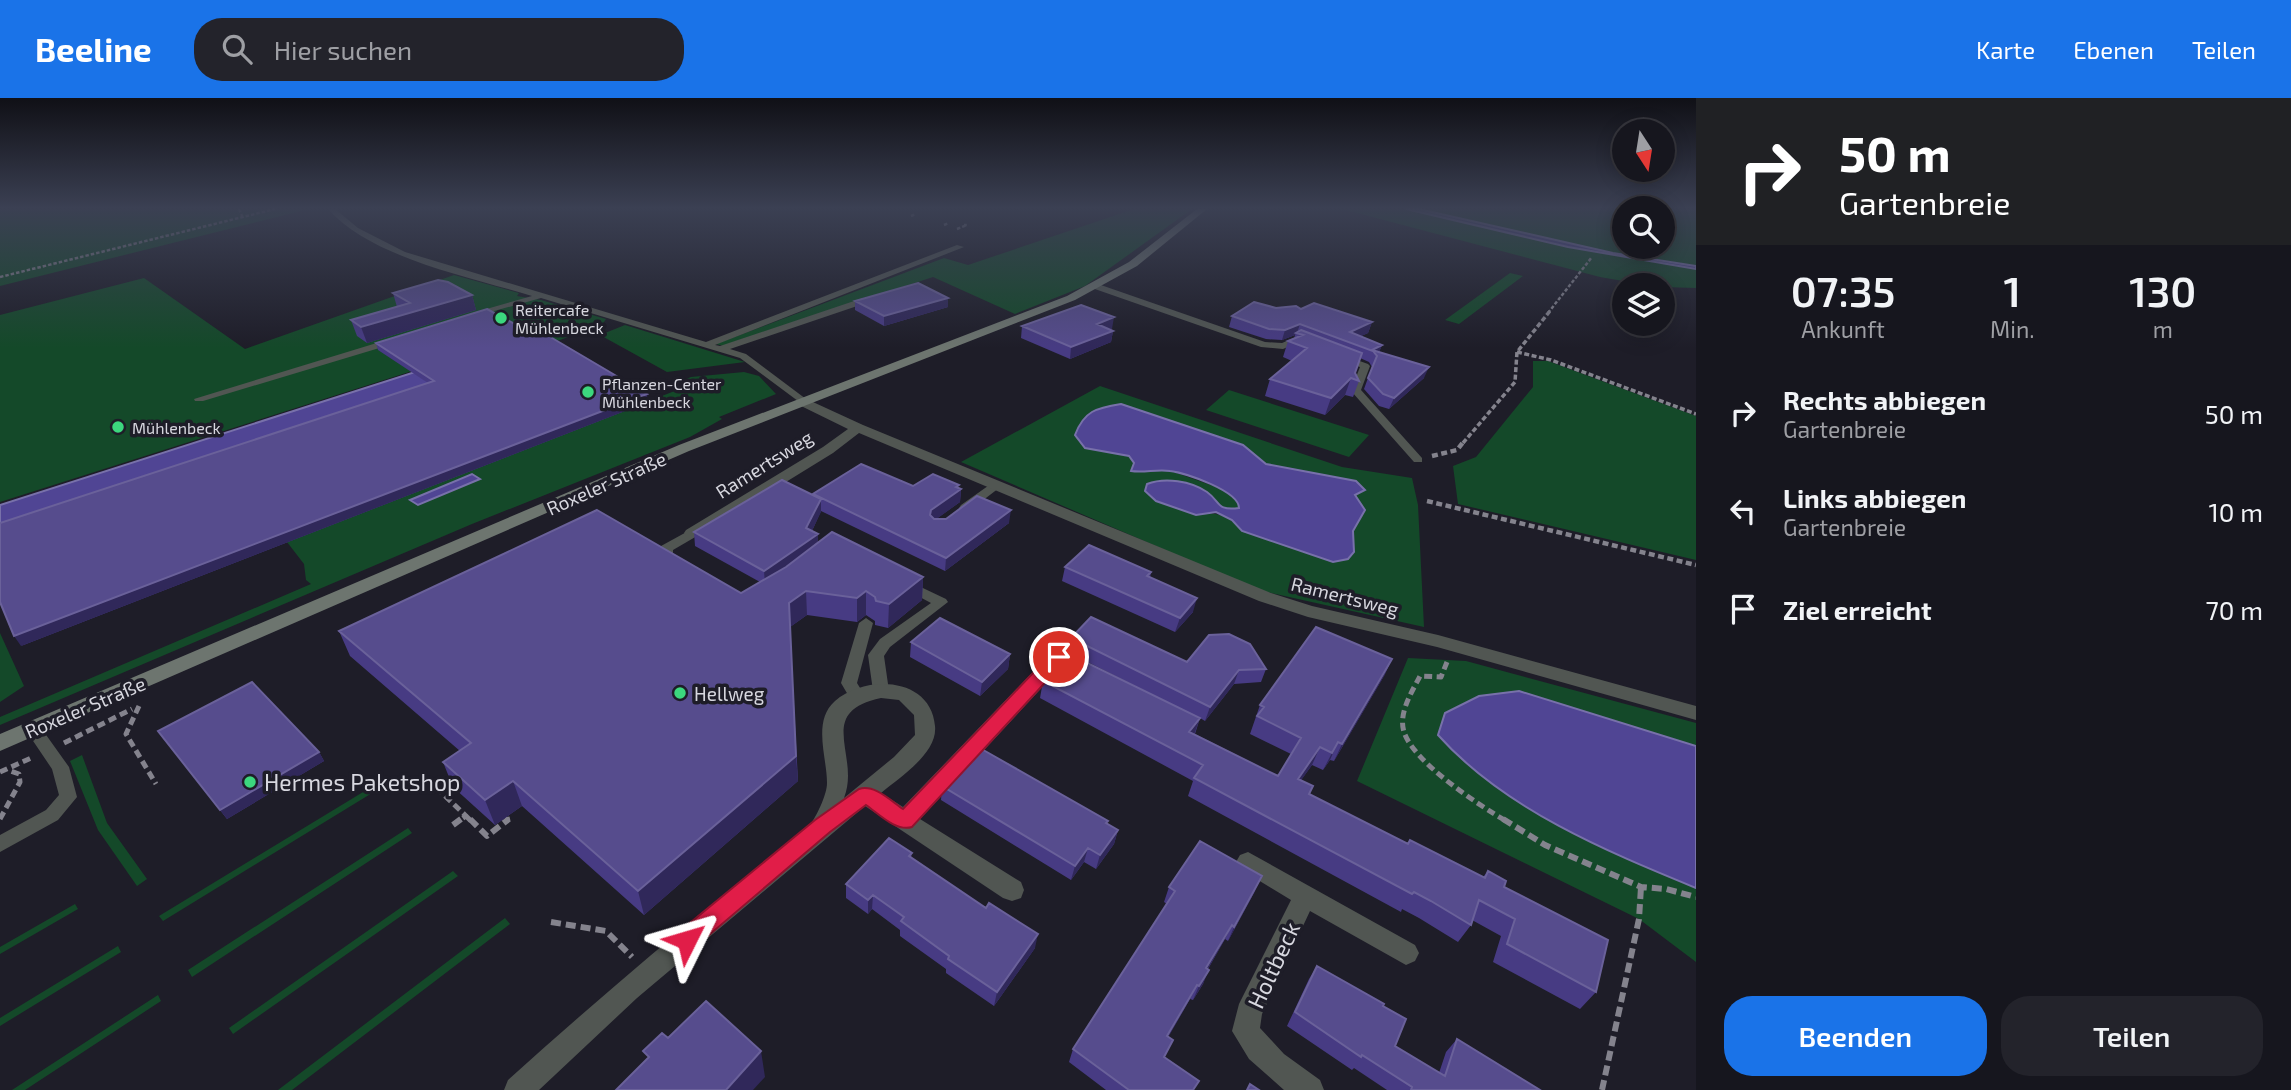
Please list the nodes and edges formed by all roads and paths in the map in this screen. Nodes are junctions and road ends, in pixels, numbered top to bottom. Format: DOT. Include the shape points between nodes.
graph roads {
  1 [pos="89,255"];
  2 [pos="406,255"];
  3 [pos="939,255"];
  4 [pos="1144,255"];
  5 [pos="1592,257"];
  6 [pos="0,277"];
  7 [pos="1095,286"];
  8 [pos="541,296"];
  9 [pos="866,300"];
  10 [pos="462,320"];
  11 [pos="410,335"];
  12 [pos="706,345"];
  13 [pos="720,349"];
  14 [pos="1319,349"];
  15 [pos="1517,352"];
  16 [pos="1331,353"];
  17 [pos="199,399"];
  18 [pos="802,401"];
  19 [pos="1696,414"];
  20 [pos="858,428"];
  21 [pos="1418,460"];
  22 [pos="995,485"];
  23 [pos="1427,501"];
  24 [pos="957,513"];
  25 [pos="691,533"];
  26 [pos="1696,565"];
  27 [pos="687,568"];
  28 [pos="893,577"];
  29 [pos="866,623"];
  30 [pos="1438,641"];
  31 [pos="1108,682"];
  32 [pos="881,691"];
  33 [pos="857,696"];
  34 [pos="139,706"];
  35 [pos="1696,713"];
  36 [pos="33,729"];
  37 [pos="0,743"];
  38 [pos="7,769"];
  39 [pos="464,776"];
  40 [pos="156,783"];
  41 [pos="866,794"];
  42 [pos="466,816"];
  43 [pos="507,817"];
  44 [pos="0,819"];
  45 [pos="904,821"];
  46 [pos="453,825"];
  47 [pos="822,826"];
  48 [pos="0,844"];
  49 [pos="1248,862"];
  50 [pos="1641,887"];
  51 [pos="1013,890"];
  52 [pos="1305,896"];
  53 [pos="1696,897"];
  54 [pos="551,922"];
  55 [pos="1406,953"];
  56 [pos="648,972"];
  57 [pos="518,1090"];
  58 [pos="1310,1090"];
  59 [pos="1602,1090"];
  1 -- 6 [label="path"];
  2 -- 8 [label="lane"];
  3 -- 12 [label="lane"];
  4 -- 7 [label="main road, Roxeler Straße"];
  5 -- 15 [label="path"];
  7 -- 14 [label="lane" via="1264,345 1283,346 1296,340"];
  7 -- 18 [label="main road, Roxeler Straße"];
  8 -- 10 [label="lane"];
  8 -- 12 [label="lane"];
  9 -- 13 [label="lane"];
  11 -- 17 [label="lane"];
  12 -- 13 [label="lane"];
  13 -- 18 [label="lane" via="758,365"];
  15 -- 19 [label="path" via="1551,359"];
  15 -- 21 [label="path" via="1515,382 1457,450"];
  16 -- 21 [label="lane" via="1365,366 1356,390"];
  18 -- 20 [label="street, Ramertsweg"];
  18 -- 36 [label="main road, Roxeler Straße"];
  20 -- 22 [label="street, Ramertsweg"];
  20 -- 25 [label="street, Ramertsweg"];
  22 -- 24 [label="lane"];
  22 -- 30 [label="street, Ramertsweg" via="1265,597"];
  23 -- 26 [label="path"];
  25 -- 27 [label="lane" via="666,549 667,556"];
  28 -- 32 [label="lane" via="942,602 876,654"];
  29 -- 33 [label="lane" via="849,683"];
  30 -- 35 [label="street, Ramertsweg"];
  30 -- 50 [label="path" via="1451,652 1441,677 1420,676 1405,706 1404,732 1418,753 1466,797 1501,820 1545,845"];
  31 -- 45 [label="street" via="1059,657"];
  32 -- 33 [label="street"];
  32 -- 41 [label="street" via="905,694 924,712 926,737"];
  33 -- 47 [label="street" via="840,708 832,729 838,786"];
  34 -- 40 [label="path" via="127,734"];
  36 -- 37 [label="main road, Roxeler Straße"];
  36 -- 48 [label="lane" via="60,767 68,797 52,815"];
  38 -- 44 [label="path" via="19,774 20,782"];
  39 -- 42 [label="path" via="440,791"];
  41 -- 45 [label="street"];
  41 -- 47 [label="street"];
  42 -- 43 [label="path" via="487,836 510,820"];
  42 -- 46 [label="path"];
  45 -- 51 [label="street"];
  47 -- 56 [label="street"];
  49 -- 52 [label="street"];
  50 -- 53 [label="path"];
  50 -- 59 [label="path" via="1639,919"];
  52 -- 55 [label="street"];
  52 -- 58 [label="street, Holtbeck" via="1249,1013 1246,1031 1274,1066"];
  54 -- 56 [label="path" via="606,931"];
  56 -- 57 [label="street"];
}
